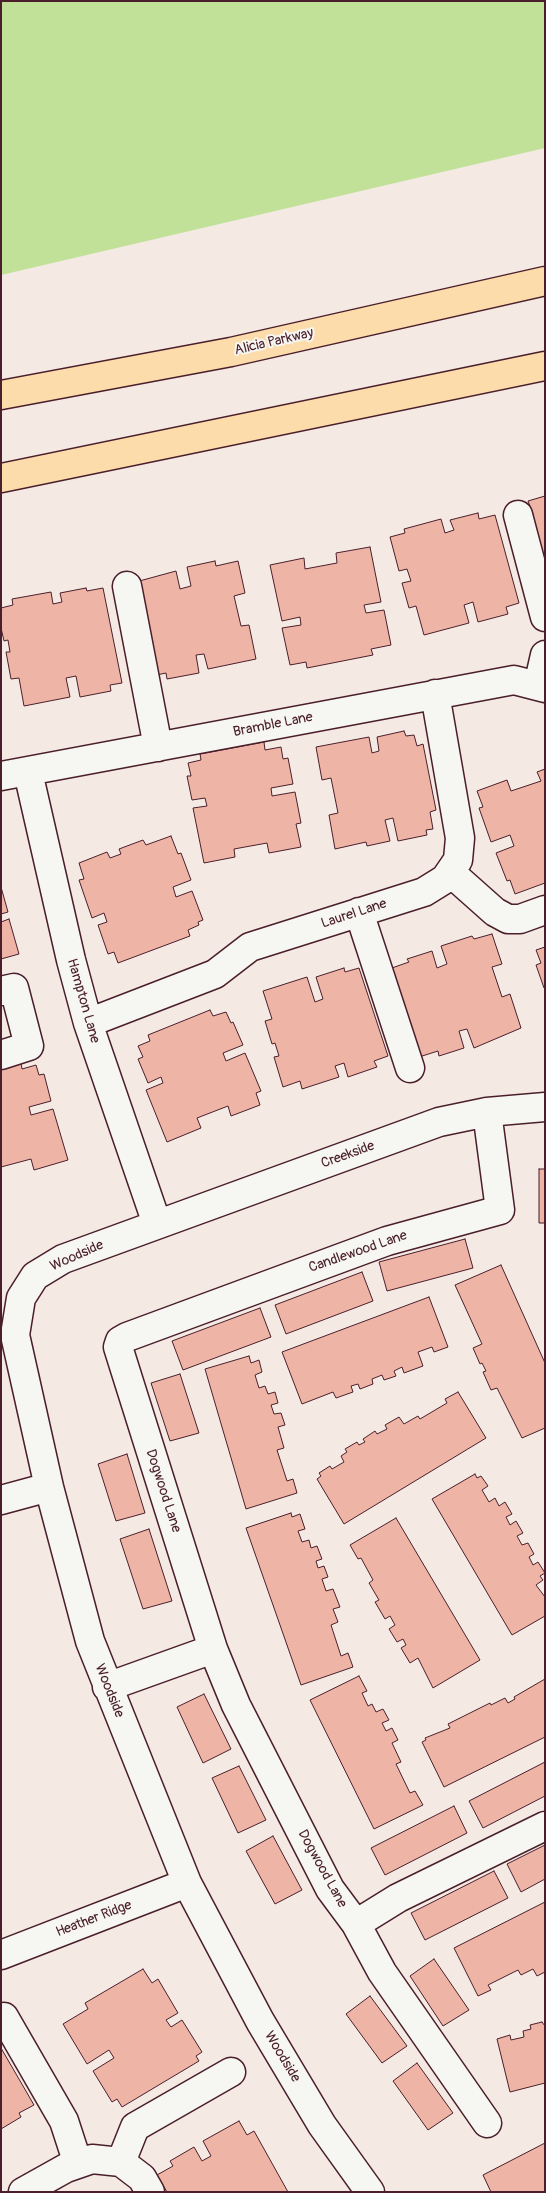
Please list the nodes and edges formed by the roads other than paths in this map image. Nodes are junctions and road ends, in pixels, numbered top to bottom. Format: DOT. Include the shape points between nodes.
graph roads {
  1 [pos="545,281"];
  2 [pos="545,366"];
  3 [pos="1,395"];
  4 [pos="1,478"];
  5 [pos="518,515"];
  6 [pos="127,586"];
  7 [pos="545,616"];
  8 [pos="545,655"];
  9 [pos="541,687"];
  10 [pos="435,694"];
  11 [pos="158,747"];
  12 [pos="28,772"];
  13 [pos="1,776"];
  14 [pos="450,872"];
  15 [pos="545,910"];
  16 [pos="360,912"];
  17 [pos="1,991"];
  18 [pos="88,1022"];
  19 [pos="1,1055"];
  20 [pos="410,1068"];
  21 [pos="545,1107"];
  22 [pos="487,1112"];
  23 [pos="157,1224"];
  24 [pos="127,1336"];
  25 [pos="49,1487"];
  26 [pos="1,1500"];
  27 [pos="213,1649"];
  28 [pos="107,1687"];
  29 [pos="545,1826"];
  30 [pos="187,1883"];
  31 [pos="356,1924"];
  32 [pos="1,1955"];
  33 [pos="4,2017"];
  34 [pos="231,2072"];
  35 [pos="486,2123"];
  36 [pos="121,2162"];
  37 [pos="78,2164"];
  38 [pos="23,2192"];
  39 [pos="150,2192"];
  40 [pos="370,2192"];
  1 -- 3 [label="main road, Alicia Parkway" via="231,352"];
  2 -- 4 [label="main road"];
  5 -- 7 [label="street"];
  6 -- 11 [label="street"];
  8 -- 9 [label="street"];
  9 -- 10 [label="street, Bramble Lane" via="514,680"];
  10 -- 11 [label="street, Bramble Lane"];
  10 -- 14 [label="street, Laurel Lane" via="460,838 458,860"];
  11 -- 12 [label="street, Bramble Lane"];
  12 -- 13 [label="street, Bramble Lane"];
  12 -- 18 [label="street, Hampton Lane"];
  14 -- 15 [label="street" via="495,912 508,919 520,919"];
  14 -- 16 [label="street, Laurel Lane" via="424,892"];
  16 -- 18 [label="street, Laurel Lane" via="250,947 215,974"];
  16 -- 20 [label="street"];
  17 -- 19 [label="street" via="14,988 29,1046"];
  18 -- 23 [label="street, Hampton Lane"];
  21 -- 22 [label="street, Creekside"];
  22 -- 23 [label="street, Creekside" via="439,1122"];
  22 -- 24 [label="street, Candlewood Lane" via="500,1210 387,1241"];
  23 -- 25 [label="street, Woodside" via="64,1259 35,1276 20,1298 14,1335"];
  24 -- 27 [label="street, Dogwood Lane" via="120,1341 118,1348"];
  25 -- 26 [label="street"];
  25 -- 28 [label="street, Woodside" via="90,1641"];
  27 -- 28 [label="street"];
  27 -- 31 [label="street, Dogwood Lane" via="236,1704 330,1889"];
  28 -- 30 [label="street, Woodside"];
  29 -- 31 [label="street" via="398,1898"];
  30 -- 32 [label="street, Heather Ridge"];
  30 -- 40 [label="street, Woodside" via="260,2021 322,2125"];
  31 -- 35 [label="street, Dogwood Lane" via="382,1972"];
  33 -- 37 [label="street" via="64,2121"];
  34 -- 36 [label="street" via="136,2127"];
  36 -- 37 [label="street" via="92,2159"];
  36 -- 39 [label="street" via="142,2178"];
  37 -- 38 [label="street"];
}
